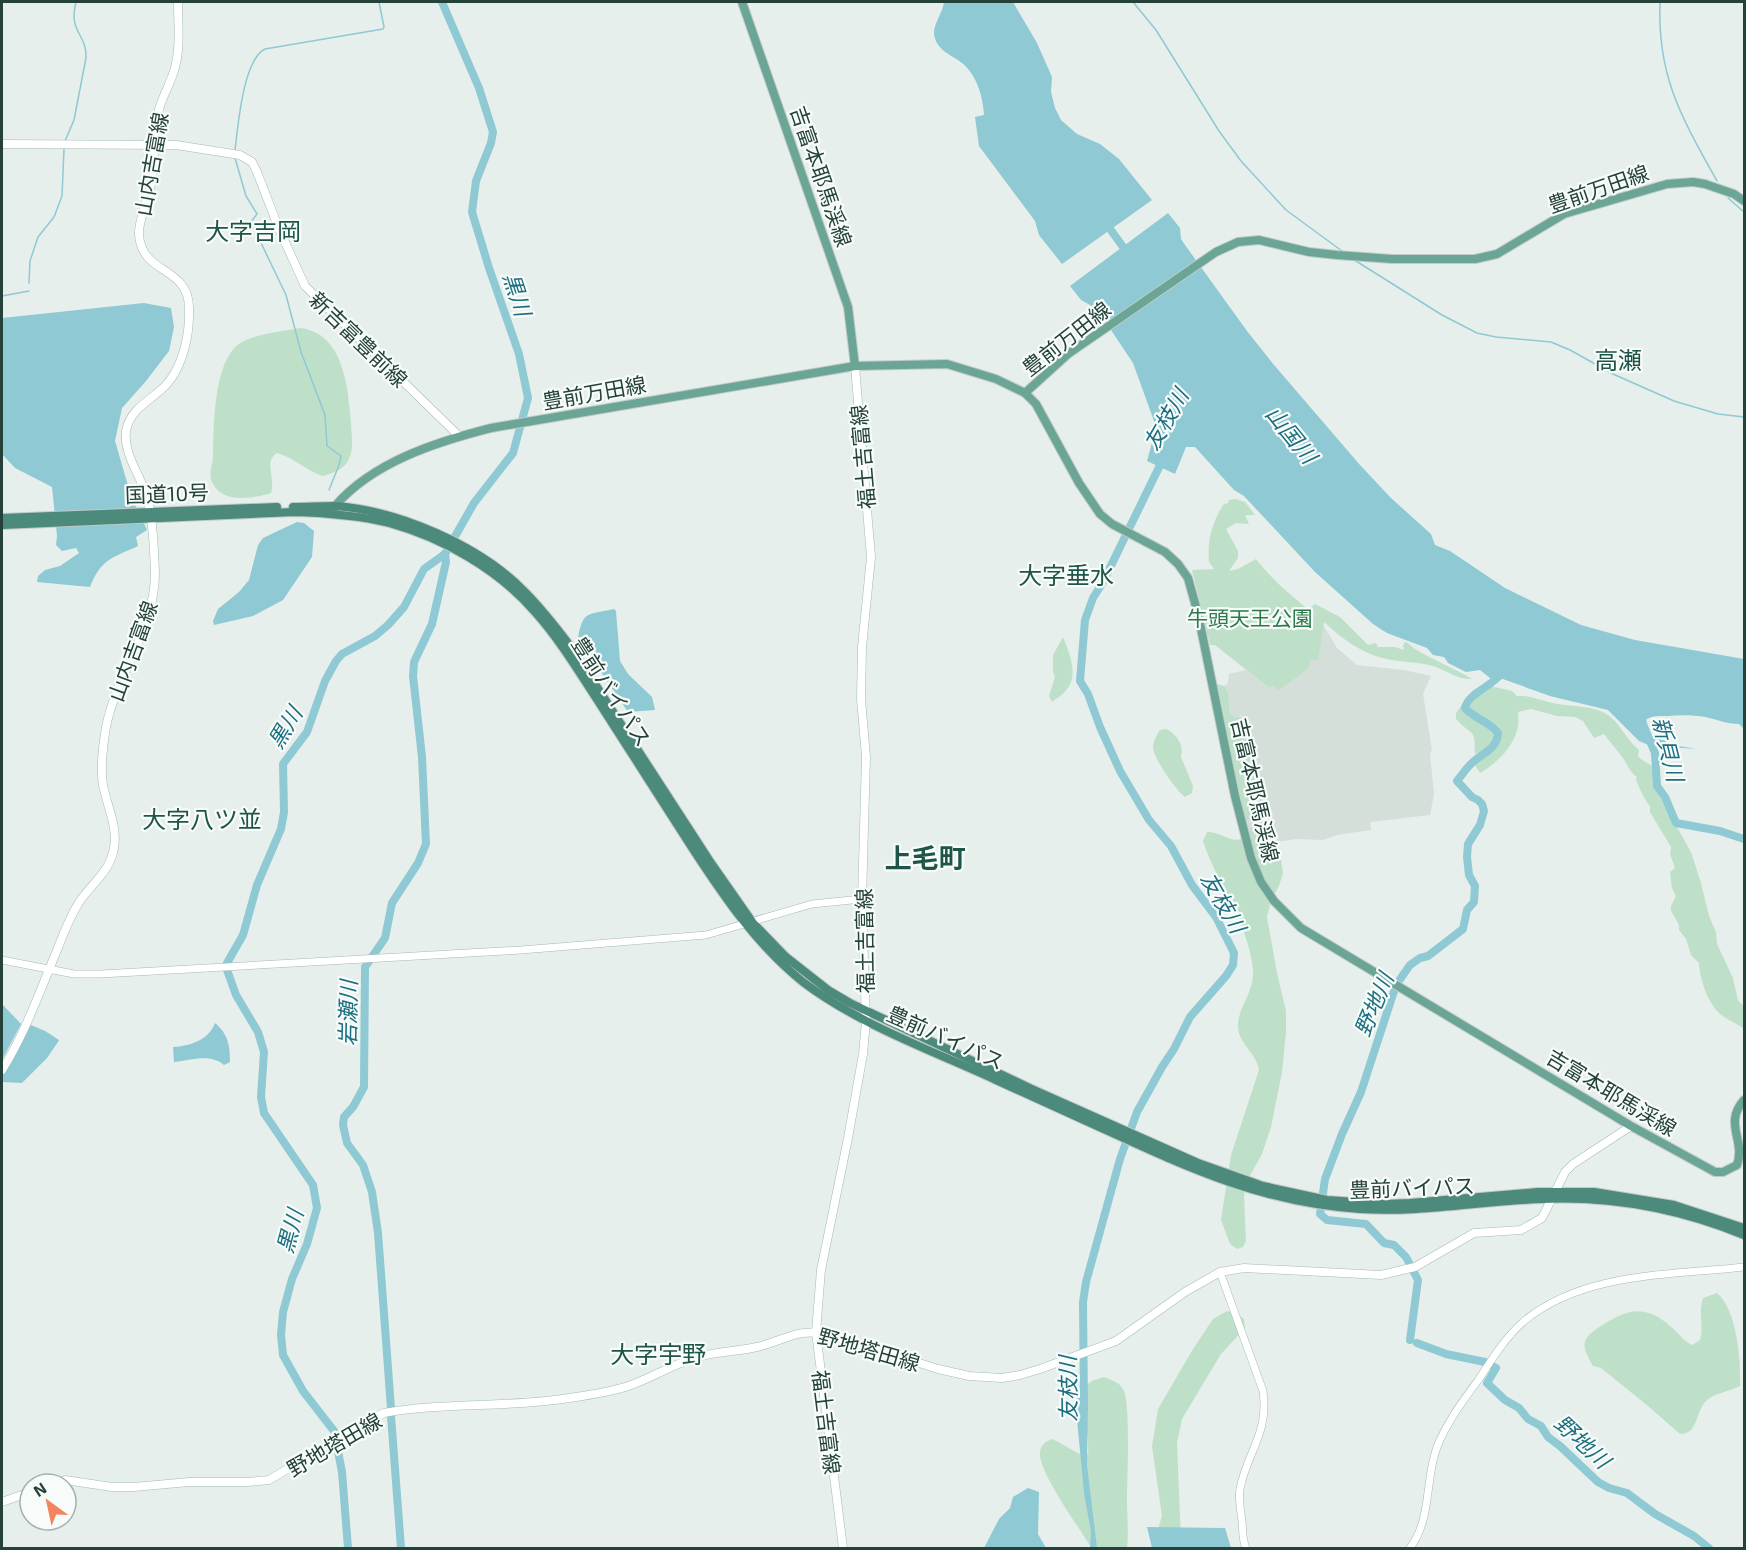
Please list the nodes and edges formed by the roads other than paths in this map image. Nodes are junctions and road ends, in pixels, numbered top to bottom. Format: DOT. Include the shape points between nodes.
graph roads {
  1 [pos="178,2"];
  2 [pos="741,2"];
  3 [pos="2,144"];
  4 [pos="156,146"];
  5 [pos="1744,201"];
  6 [pos="855,366"];
  7 [pos="1025,393"];
  8 [pos="459,436"];
  9 [pos="334,510"];
  10 [pos="148,516"];
  11 [pos="2,518"];
  12 [pos="52,519"];
  13 [pos="2,525"];
  14 [pos="862,899"];
  15 [pos="749,924"];
  16 [pos="2,960"];
  17 [pos="49,969"];
  18 [pos="865,1010"];
  19 [pos="866,1021"];
  20 [pos="2,1070"];
  21 [pos="1744,1100"];
  22 [pos="1631,1126"];
  23 [pos="1111,1128"];
  24 [pos="1554,1195"];
  25 [pos="1744,1228"];
  26 [pos="1744,1235"];
  27 [pos="1744,1268"];
  28 [pos="1220,1272"];
  29 [pos="816,1332"];
  30 [pos="78,1482"];
  31 [pos="18,1496"];
  32 [pos="2,1502"];
  33 [pos="843,1548"];
  34 [pos="1246,1548"];
  35 [pos="1410,1548"];
  1 -- 4 [label="main road, 山内吉富線" via="178,53 160,107"];
  2 -- 6 [label="main road, 吉富本耶馬渓線" via="848,307"];
  3 -- 4 [label="main road, 新吉富豊前線"];
  4 -- 8 [label="main road, 新吉富豊前線" via="176,145 240,155 252,162 305,286"];
  4 -- 10 [label="main road, 山内吉富線" via="152,183 139,235 149,259 181,281 189,299 189,313 183,356 172,377 128,422 127,450 144,490"];
  5 -- 7 [label="main road, 豊前万田線" via="1705,184 1667,184 1564,214 1497,254 1475,259 1392,259 1309,252 1259,240 1238,242 1212,255 1056,363"];
  6 -- 7 [label="main road, 豊前万田線" via="947,364 996,379"];
  6 -- 8 [label="main road, 豊前万田線"];
  6 -- 14 [label="main road, 福土吉富線" via="871,557 862,647 866,757"];
  7 -- 22 [label="main road, 吉富本耶馬渓線" via="1036,404 1100,514 1178,564 1191,588 1251,858 1261,882 1284,913 1301,928"];
  8 -- 9 [label="main road, 豊前万田線" via="376,473 345,495"];
  9 -- 10 [label="highway, 国道10号"];
  9 -- 15 [label="highway, 豊前バイパス" via="392,517 479,556 554,624"];
  10 -- 12 [label="highway, 国道10号"];
  10 -- 17 [label="main road, 山内吉富線" via="154,573 151,610 112,705 104,749 102,783 115,836 114,850 107,868 69,919"];
  11 -- 12 [label="highway, 国道10号"];
  12 -- 13 [label="highway, 国道10号"];
  14 -- 15 [label="street" via="812,904"];
  14 -- 18 [label="main road, 福土吉富線"];
  15 -- 17 [label="street" via="706,935 521,950 101,974"];
  15 -- 18 [label="highway, 豊前バイパス" via="808,976"];
  15 -- 19 [label="highway, 豊前バイパス" via="779,962"];
  16 -- 17 [label="street"];
  17 -- 20 [label="main road, 山内吉富線" via="24,1030"];
  18 -- 19 [label="main road, 福土吉富線"];
  18 -- 23 [label="highway, 豊前バイパス"];
  19 -- 23 [label="highway, 豊前バイパス"];
  19 -- 29 [label="main road, 福土吉富線" via="850,1127 821,1270"];
  21 -- 22 [label="main road, 吉富本耶馬渓線" via="1738,1107 1734,1128 1740,1156 1737,1164 1723,1172 1703,1166"];
  22 -- 24 [label="main road, 野地塔田線" via="1573,1164"];
  23 -- 24 [label="highway, 豊前バイパス" via="1252,1183 1327,1200 1410,1203"];
  24 -- 25 [label="highway, 豊前バイパス" via="1594,1192 1645,1199"];
  24 -- 26 [label="highway, 豊前バイパス" via="1672,1211"];
  24 -- 28 [label="main road, 野地塔田線" via="1542,1218 1521,1230 1474,1233 1430,1260 1393,1273 1245,1268"];
  27 -- 35 [label="street" via="1652,1274 1602,1285 1569,1295 1524,1322 1504,1341 1440,1441 1422,1525"];
  28 -- 29 [label="main road, 野地塔田線" via="1116,1341 1002,1378 938,1370"];
  28 -- 34 [label="street" via="1263,1391 1265,1407 1239,1492"];
  29 -- 30 [label="main road, 野地塔田線" via="792,1334 757,1347 706,1354 629,1386 586,1396 384,1413 269,1480 134,1487"];
  29 -- 33 [label="main road, 福土吉富線"];
  31 -- 32 [label="main road"];
}
